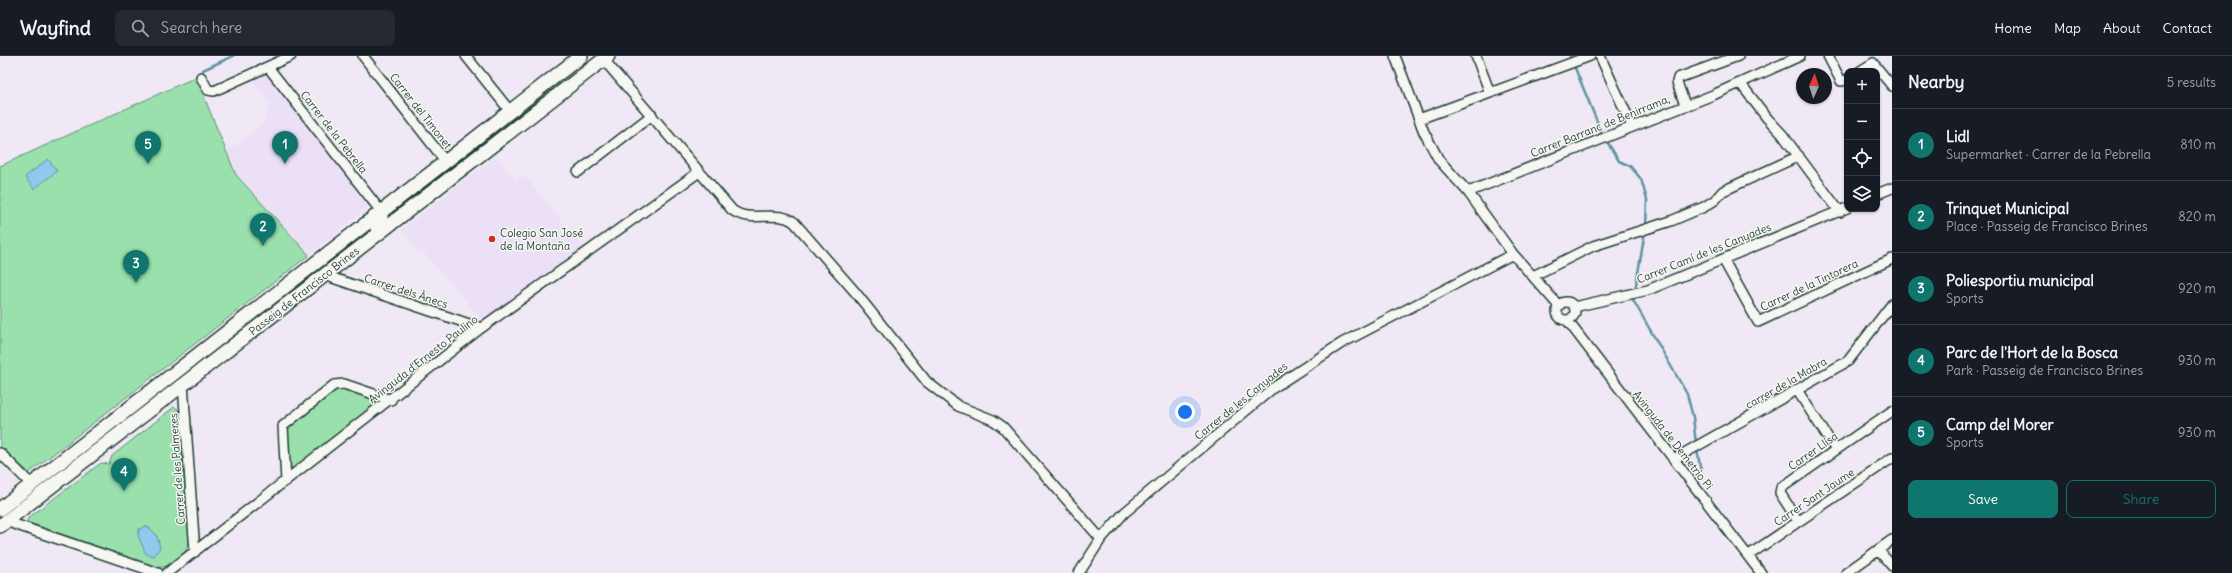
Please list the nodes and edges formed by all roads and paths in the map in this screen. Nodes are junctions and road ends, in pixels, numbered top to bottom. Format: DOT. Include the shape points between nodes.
graph roads {
  1 [pos="291,56"];
  2 [pos="363,56"];
  3 [pos="466,56"];
  4 [pos="1395,56"];
  5 [pos="1476,56"];
  6 [pos="1590,56"];
  7 [pos="1600,56"];
  8 [pos="1738,56"];
  9 [pos="1800,56"];
  10 [pos="1828,56"];
  11 [pos="575,58"];
  12 [pos="603,58"];
  13 [pos="268,67"];
  14 [pos="1865,68"];
  15 [pos="1877,68"];
  16 [pos="1880,71"];
  17 [pos="201,77"];
  18 [pos="1844,80"];
  19 [pos="1741,84"];
  20 [pos="1892,86"];
  21 [pos="1490,93"];
  22 [pos="1685,105"];
  23 [pos="510,110"];
  24 [pos="652,115"];
  25 [pos="1419,119"];
  26 [pos="1632,126"];
  27 [pos="1799,156"];
  28 [pos="446,162"];
  29 [pos="578,172"];
  30 [pos="698,172"];
  31 [pos="1892,188"];
  32 [pos="1468,192"];
  33 [pos="1880,193"];
  34 [pos="1843,210"];
  35 [pos="381,212"];
  36 [pos="352,253"];
  37 [pos="1513,254"];
  38 [pos="1723,258"];
  39 [pos="1892,259"];
  40 [pos="324,275"];
  41 [pos="1534,276"];
  42 [pos="1892,304"];
  43 [pos="1558,306"];
  44 [pos="1574,307"];
  45 [pos="1567,320"];
  46 [pos="481,328"];
  47 [pos="184,384"];
  48 [pos="1797,390"];
  49 [pos="391,400"];
  50 [pos="1892,411"];
  51 [pos="1836,450"];
  52 [pos="0,453"];
  53 [pos="1892,458"];
  54 [pos="1674,459"];
  55 [pos="286,481"];
  56 [pos="31,484"];
  57 [pos="0,509"];
  58 [pos="1798,521"];
  59 [pos="3,524"];
  60 [pos="1101,539"];
  61 [pos="1892,540"];
  62 [pos="1878,550"];
  63 [pos="195,552"];
  64 [pos="1749,555"];
  65 [pos="1892,566"];
  66 [pos="158,573"];
  67 [pos="167,573"];
  68 [pos="1079,573"];
  69 [pos="1761,573"];
  70 [pos="1846,573"];
  1 -- 13 [label="street"];
  2 -- 28 [label="street, Carrer del Timonet"];
  3 -- 23 [label="street"];
  4 -- 25 [label="street"];
  5 -- 21 [label="street"];
  6 -- 21 [label="street"];
  7 -- 26 [label="street"];
  8 -- 22 [label="street" via="1678,78"];
  9 -- 19 [label="street, Carrer Barranc de Benirrama,"];
  10 -- 18 [label="street" via="1841,81"];
  11 -- 23 [label="street, Passeig de Francisco Brines"];
  12 -- 24 [label="street"];
  12 -- 36 [label="street, Passeig de Francisco Brines"];
  13 -- 17 [label="street" via="214,91 208,90"];
  13 -- 35 [label="street, Carrer de la Pebrella"];
  14 -- 15 [label="street" via="1873,63"];
  16 -- 20 [label="street"];
  19 -- 22 [label="street, Carrer Barranc de Benirrama,"];
  19 -- 27 [label="street"];
  21 -- 25 [label="street"];
  22 -- 26 [label="street, Carrer Barranc de Benirrama,"];
  23 -- 28 [label="street, Passeig de Francisco Brines"];
  24 -- 29 [label="street"];
  24 -- 30 [label="street"];
  25 -- 32 [label="street" via="1439,160"];
  26 -- 32 [label="street, Carrer Barranc de Benirrama,"];
  27 -- 34 [label="street"];
  27 -- 41 [label="street" via="1723,191 1704,207 1584,250"];
  28 -- 35 [label="street, Passeig de Francisco Brines"];
  30 -- 46 [label="street, Avinguda d'Ernesto Paulino"];
  30 -- 60 [label="street" via="739,214 748,217 785,218 794,222 856,292 927,382 958,406 993,420 1003,427"];
  31 -- 33 [label="street"];
  32 -- 37 [label="street"];
  34 -- 38 [label="street, Carrer Camí de les Canyades"];
  35 -- 36 [label="street" via="383,223 353,247"];
  35 -- 56 [label="street, Passeig de Francisco Brines"];
  36 -- 40 [label="street, Passeig de Francisco Brines"];
  37 -- 41 [label="street"];
  37 -- 60 [label="street, Carrer de les Canyades" via="1342,343 1295,372 1124,513"];
  38 -- 39 [label="street, Carrer de la Tintorera" via="1758,322"];
  38 -- 44 [label="street, Carrer Camí de les Canyades" via="1634,294"];
  40 -- 46 [label="street, Carrer dels Ànecs"];
  40 -- 47 [label="street, Passeig de Francisco Brines"];
  41 -- 43 [label="street"];
  42 -- 48 [label="street, carrer de la Mabra" via="1848,361"];
  43 -- 44 [label="street" via="1566,302"];
  43 -- 45 [label="street" via="1559,317"];
  44 -- 45 [label="street" via="1574,316"];
  45 -- 54 [label="street, Avinguda de Demetrio Pi"];
  46 -- 49 [label="street, Avinguda d'Ernesto Paulino"];
  47 -- 59 [label="street, Passeig de Francisco Brines"];
  47 -- 63 [label="street, Carrer de les Palmeres"];
  48 -- 51 [label="street"];
  48 -- 54 [label="street, carrer de la Mabra"];
  49 -- 55 [label="street, Avinguda d'Ernesto Paulino"];
  49 -- 55 [label="street" via="340,383 334,385 282,429"];
  50 -- 51 [label="street, Carrer Llisa"];
  51 -- 58 [label="street, Carrer Llisa" via="1780,490"];
  52 -- 56 [label="street"];
  53 -- 58 [label="street, Carrer Sant Jaume"];
  54 -- 64 [label="street, Avinguda de Demetrio Pi"];
  55 -- 63 [label="street, Avinguda d'Ernesto Paulino"];
  56 -- 57 [label="street, Passeig de Francisco Brines"];
  57 -- 59 [label="street"];
  58 -- 64 [label="street, Carrer Sant Jaume"];
  59 -- 66 [label="street" via="14,524"];
  60 -- 68 [label="street, Carrer de les Canyades"];
  61 -- 62 [label="street"];
  62 -- 65 [label="street"];
  62 -- 70 [label="street"];
  63 -- 67 [label="street, Avinguda d'Ernesto Paulino"];
  64 -- 69 [label="street, Avinguda de Demetrio Pi"];
}
